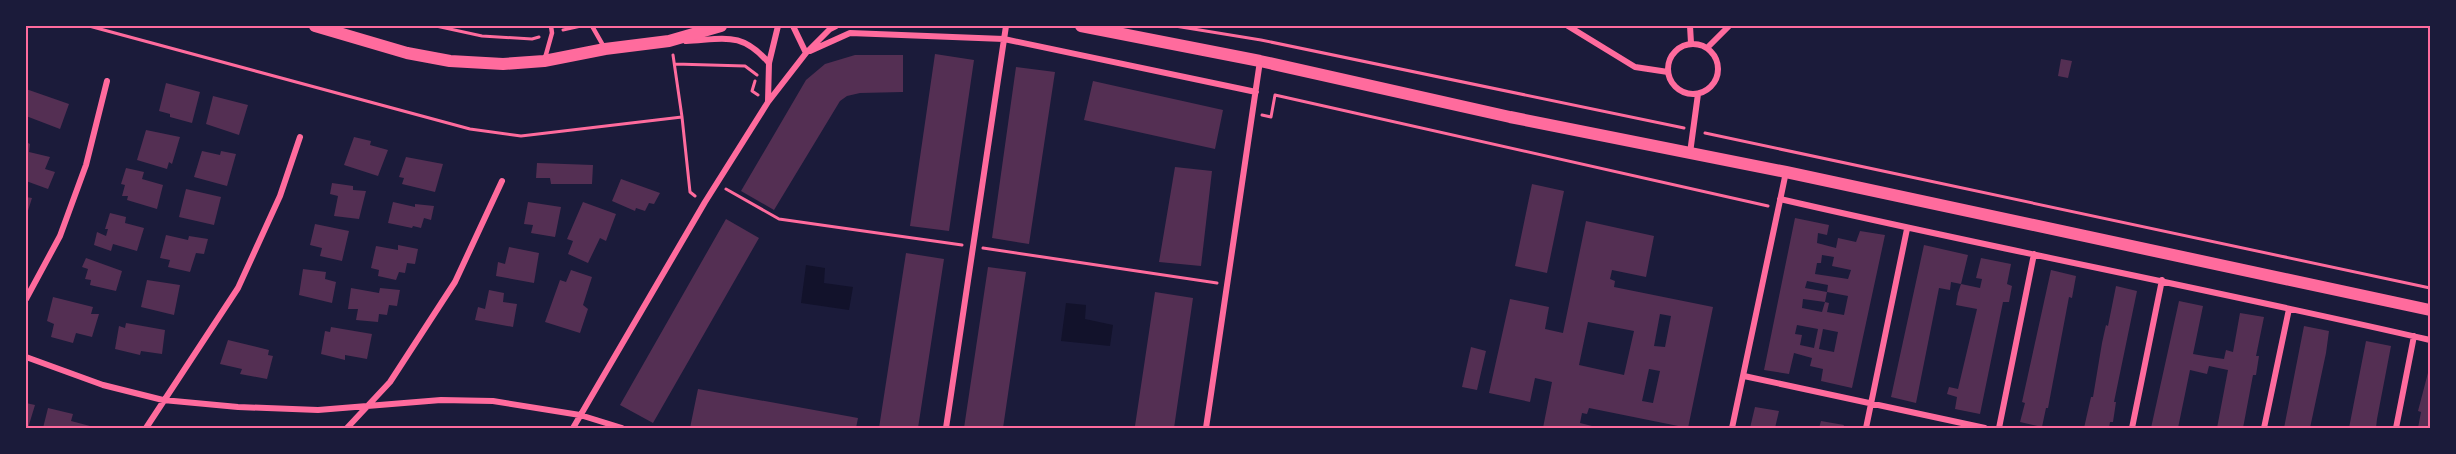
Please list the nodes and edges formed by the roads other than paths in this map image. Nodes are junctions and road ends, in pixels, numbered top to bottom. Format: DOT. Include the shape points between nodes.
graph roads {
  1 [pos="315,26"];
  2 [pos="551,26"];
  3 [pos="592,26"];
  4 [pos="721,26"];
  5 [pos="777,26"];
  6 [pos="793,26"];
  7 [pos="836,26"];
  8 [pos="1006,26"];
  9 [pos="1081,26"];
  10 [pos="1568,26"];
  11 [pos="1690,26"];
  12 [pos="1729,26"];
  13 [pos="1004,39"];
  14 [pos="669,42"];
  15 [pos="1690,43"];
  16 [pos="1708,47"];
  17 [pos="605,49"];
  18 [pos="806,53"];
  19 [pos="544,61"];
  20 [pos="1260,61"];
  21 [pos="769,63"];
  22 [pos="1668,72"];
  23 [pos="107,81"];
  24 [pos="1256,92"];
  25 [pos="1698,94"];
  26 [pos="768,102"];
  27 [pos="300,137"];
  28 [pos="1690,154"];
  29 [pos="1786,172"];
  30 [pos="502,181"];
  31 [pos="1780,200"];
  32 [pos="1907,229"];
  33 [pos="2034,254"];
  34 [pos="2162,280"];
  35 [pos="26,299"];
  36 [pos="2289,309"];
  37 [pos="2430,310"];
  38 [pos="2414,336"];
  39 [pos="2430,340"];
  40 [pos="26,357"];
  41 [pos="1744,376"];
  42 [pos="163,400"];
  43 [pos="1871,404"];
  44 [pos="369,405"];
  45 [pos="580,415"];
  46 [pos="146,429"];
  47 [pos="347,429"];
  48 [pos="573,429"];
  49 [pos="622,429"];
  50 [pos="946,429"];
  51 [pos="1206,429"];
  52 [pos="1732,429"];
  53 [pos="1866,429"];
  54 [pos="1985,429"];
  55 [pos="1999,429"];
  56 [pos="2132,429"];
  57 [pos="2264,429"];
  58 [pos="2396,429"];
  1 -- 19 [label="main road" via="406,53 450,61"];
  2 -- 19 [label="lane"];
  3 -- 17 [label="lane"];
  4 -- 14 [label="main road"];
  5 -- 21 [label="street"];
  6 -- 18 [label="street"];
  7 -- 18 [label="street"];
  8 -- 13 [label="street"];
  9 -- 20 [label="main road"];
  10 -- 22 [label="street" via="1635,67"];
  11 -- 15 [label="street"];
  12 -- 16 [label="street"];
  13 -- 18 [label="street" via="850,33"];
  13 -- 24 [label="street"];
  13 -- 50 [label="street"];
  14 -- 17 [label="main road"];
  14 -- 21 [label="street" via="741,40 756,48"];
  15 -- 16 [label="street"];
  15 -- 22 [label="street" via="1673,53"];
  16 -- 25 [label="street" via="1716,56 1717,80"];
  17 -- 19 [label="main road"];
  18 -- 26 [label="street"];
  20 -- 24 [label="street"];
  20 -- 28 [label="main road"];
  21 -- 26 [label="street"];
  22 -- 25 [label="street" via="1673,85 1684,93"];
  23 -- 35 [label="street" via="86,165 60,236"];
  24 -- 51 [label="street"];
  25 -- 28 [label="street"];
  26 -- 45 [label="street"];
  27 -- 42 [label="street" via="280,196 238,288"];
  28 -- 29 [label="main road"];
  29 -- 31 [label="street"];
  29 -- 37 [label="main road"];
  30 -- 44 [label="street" via="455,282 390,382"];
  31 -- 32 [label="street"];
  31 -- 41 [label="street"];
  32 -- 33 [label="street"];
  32 -- 43 [label="street"];
  33 -- 34 [label="street"];
  33 -- 55 [label="street"];
  34 -- 36 [label="street"];
  34 -- 56 [label="street"];
  36 -- 38 [label="street"];
  36 -- 57 [label="street"];
  38 -- 39 [label="street"];
  38 -- 58 [label="street"];
  40 -- 42 [label="street" via="103,385"];
  41 -- 43 [label="street"];
  41 -- 52 [label="street"];
  42 -- 44 [label="street" via="238,408 318,410"];
  42 -- 46 [label="street"];
  43 -- 53 [label="street"];
  43 -- 54 [label="street"];
  44 -- 45 [label="street" via="493,401"];
  44 -- 47 [label="street"];
  45 -- 48 [label="street"];
  45 -- 49 [label="street"];
}
